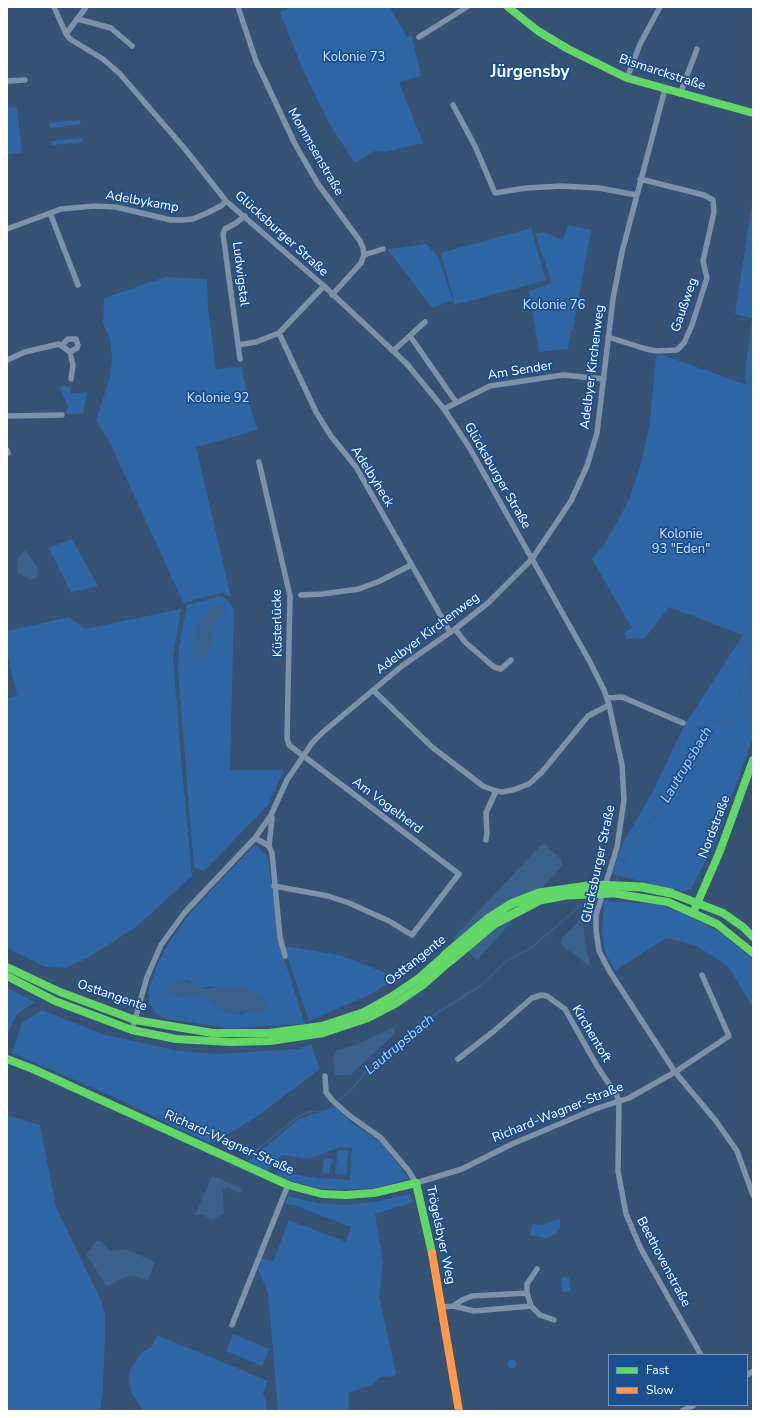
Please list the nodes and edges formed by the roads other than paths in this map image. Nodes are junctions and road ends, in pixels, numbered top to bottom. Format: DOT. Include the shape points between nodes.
graph roads {
  1 [pos="54,7"];
  2 [pos="86,7"];
  3 [pos="238,7"];
  4 [pos="467,7"];
  5 [pos="508,7"];
  6 [pos="660,7"];
  7 [pos="78,19"];
  8 [pos="66,34"];
  9 [pos="419,37"];
  10 [pos="132,46"];
  11 [pos="696,49"];
  12 [pos="628,78"];
  13 [pos="26,80"];
  14 [pos="7,81"];
  15 [pos="664,90"];
  16 [pos="680,94"];
  17 [pos="453,105"];
  18 [pos="753,113"];
  19 [pos="640,179"];
  20 [pos="636,195"];
  21 [pos="226,201"];
  22 [pos="50,213"];
  23 [pos="245,216"];
  24 [pos="7,229"];
  25 [pos="383,249"];
  26 [pos="364,255"];
  27 [pos="78,286"];
  28 [pos="324,286"];
  29 [pos="332,295"];
  30 [pos="425,322"];
  31 [pos="279,333"];
  32 [pos="410,336"];
  33 [pos="608,336"];
  34 [pos="62,345"];
  35 [pos="238,345"];
  36 [pos="393,351"];
  37 [pos="70,352"];
  38 [pos="240,359"];
  39 [pos="7,360"];
  40 [pos="71,379"];
  41 [pos="604,379"];
  42 [pos="456,402"];
  43 [pos="444,409"];
  44 [pos="7,416"];
  45 [pos="62,416"];
  46 [pos="259,462"];
  47 [pos="532,559"];
  48 [pos="411,565"];
  49 [pos="301,595"];
  50 [pos="452,631"];
  51 [pos="511,660"];
  52 [pos="373,690"];
  53 [pos="607,698"];
  54 [pos="609,705"];
  55 [pos="683,723"];
  56 [pos="302,756"];
  57 [pos="752,762"];
  58 [pos="496,792"];
  59 [pos="271,814"];
  60 [pos="255,838"];
  61 [pos="486,840"];
  62 [pos="269,846"];
  63 [pos="274,886"];
  64 [pos="698,902"];
  65 [pos="694,913"];
  66 [pos="753,936"];
  67 [pos="753,953"];
  68 [pos="285,956"];
  69 [pos="448,958"];
  70 [pos="7,967"];
  71 [pos="702,975"];
  72 [pos="7,976"];
  73 [pos="135,1020"];
  74 [pos="132,1030"];
  75 [pos="7,1059"];
  76 [pos="458,1059"];
  77 [pos="675,1072"];
  78 [pos="325,1076"];
  79 [pos="619,1102"];
  80 [pos="416,1183"];
  81 [pos="288,1185"];
  82 [pos="753,1195"];
  83 [pos="537,1269"];
  84 [pos="527,1293"];
  85 [pos="453,1306"];
  86 [pos="531,1306"];
  87 [pos="442,1307"];
  88 [pos="554,1320"];
  89 [pos="232,1325"];
  90 [pos="700,1354"];
  91 [pos="692,1406"];
  92 [pos="459,1411"];
  93 [pos="682,1411"];
  1 -- 8 [label="street, Glücksburger Straße"];
  2 -- 7 [label="street"];
  3 -- 26 [label="street, Mommsenstraße" via="256,61 295,144 318,184 360,241"];
  4 -- 9 [label="street"];
  5 -- 12 [label="main road, Bismarckstraße" via="538,31 568,49"];
  6 -- 12 [label="street" via="640,44"];
  7 -- 8 [label="street"];
  7 -- 10 [label="street" via="111,28"];
  8 -- 21 [label="street, Glücksburger Straße" via="70,39 103,58 120,74"];
  11 -- 16 [label="street"];
  12 -- 15 [label="main road, Bismarckstraße"];
  13 -- 14 [label="street"];
  15 -- 16 [label="main road, Bismarckstraße"];
  15 -- 19 [label="street, Adelbyer Kirchenweg"];
  16 -- 18 [label="main road, Bismarckstraße"];
  17 -- 20 [label="street" via="475,146 495,193 562,186 599,188"];
  19 -- 20 [label="street, Adelbyer Kirchenweg"];
  19 -- 33 [label="street, Gaußweg" via="713,200 714,212 703,261 707,278 692,325 684,343 677,350 646,349"];
  20 -- 33 [label="street, Adelbyer Kirchenweg" via="622,252"];
  21 -- 22 [label="street, Adelbykamp" via="207,213 183,220 171,220 105,206 68,208"];
  21 -- 23 [label="street, Glücksburger Straße"];
  22 -- 24 [label="street, Adelbykamp"];
  22 -- 27 [label="street"];
  23 -- 28 [label="street, Glücksburger Straße"];
  23 -- 35 [label="street, Ludwigstal" via="225,229 223,234"];
  25 -- 26 [label="street"];
  26 -- 29 [label="street" via="361,263"];
  28 -- 29 [label="street, Glücksburger Straße"];
  28 -- 31 [label="street"];
  29 -- 36 [label="street, Glücksburger Straße"];
  30 -- 32 [label="street"];
  31 -- 35 [label="street" via="256,342"];
  31 -- 48 [label="street, Adelbyheck" via="316,412 356,467"];
  32 -- 36 [label="street"];
  32 -- 42 [label="street"];
  33 -- 41 [label="street, Adelbyer Kirchenweg"];
  34 -- 37 [label="street"];
  34 -- 37 [label="street" via="68,339 76,339 77,348"];
  34 -- 39 [label="street" via="25,352"];
  35 -- 38 [label="street, Ludwigstal"];
  36 -- 43 [label="street, Glücksburger Straße" via="420,378"];
  37 -- 40 [label="street" via="73,365"];
  41 -- 42 [label="street, Am Sender" via="563,375 501,384 483,388"];
  41 -- 47 [label="street, Adelbyer Kirchenweg" via="599,424 587,466 571,501"];
  42 -- 43 [label="street, Am Sender"];
  43 -- 47 [label="street, Glücksburger Straße" via="469,447"];
  44 -- 45 [label="street"];
  46 -- 56 [label="street, Küsterlücke" via="290,596 287,738 291,748"];
  47 -- 50 [label="street, Adelbyer Kirchenweg" via="488,603"];
  47 -- 53 [label="street, Glücksburger Straße"];
  48 -- 49 [label="street" via="380,582 359,589"];
  48 -- 50 [label="street, Adelbyheck"];
  50 -- 51 [label="street, Adelbyheck" via="494,668 501,669"];
  50 -- 52 [label="street, Adelbyer Kirchenweg"];
  52 -- 56 [label="street, Adelbyer Kirchenweg" via="323,732"];
  52 -- 58 [label="street" via="432,747"];
  53 -- 54 [label="street, Glücksburger Straße"];
  53 -- 55 [label="street" via="622,697"];
  54 -- 58 [label="street" via="588,716 529,784 513,790"];
  54 -- 77 [label="street, Glücksburger Straße" via="622,765 624,800 617,846 596,915 597,941 610,972"];
  56 -- 59 [label="street, Adelbyer Kirchenweg"];
  56 -- 63 [label="street, Am Vogelherd" via="459,874 412,935 389,921 349,903"];
  57 -- 64 [label="main road, Nordstraße" via="720,851"];
  58 -- 61 [label="street" via="486,813"];
  59 -- 60 [label="street, Adelbyer Kirchenweg"];
  59 -- 62 [label="street"];
  60 -- 62 [label="street"];
  60 -- 73 [label="street, Adelbyer Kirchenweg" via="185,912 168,936 154,959"];
  62 -- 63 [label="street" via="272,853"];
  63 -- 68 [label="street"];
  64 -- 65 [label="main road, Nordstraße"];
  64 -- 66 [label="main road" via="723,914"];
  64 -- 69 [label="main road, Osttangente, bridge" via="642,887 595,885 539,893 512,904 489,918"];
  65 -- 67 [label="main road" via="717,924"];
  65 -- 69 [label="main road, Osttangente, bridge" via="668,902 637,896 612,893 566,895 540,900 514,912"];
  69 -- 73 [label="main road, Osttangente" via="364,1012 322,1026 270,1033 230,1034"];
  69 -- 74 [label="main road, Osttangente" via="423,985 395,1004 361,1021 323,1034 270,1041 230,1042 176,1039"];
  70 -- 73 [label="main road, Osttangente" via="60,992"];
  71 -- 77 [label="street, Richard-Wagner-Straße" via="729,1036"];
  72 -- 74 [label="main road, Osttangente" via="55,1001"];
  73 -- 74 [label="street, Adelbyer Kirchenweg"];
  75 -- 81 [label="main road, Richard-Wagner-Straße"];
  76 -- 79 [label="street, Kirchentoft" via="532,998 542,994 559,1003 569,1015"];
  77 -- 79 [label="street, Richard-Wagner-Straße"];
  77 -- 82 [label="street, Glücksburger Straße" via="737,1150"];
  78 -- 80 [label="street, Trögelsbyer Weg" via="326,1092 337,1106 380,1138"];
  79 -- 80 [label="street, Richard-Wagner-Straße" via="595,1108 462,1169"];
  79 -- 90 [label="street, Beethovenstraße" via="618,1171 626,1214 641,1249"];
  80 -- 81 [label="main road, Richard-Wagner-Straße" via="374,1193 346,1195 322,1194"];
  80 -- 87 [label="main road, Trögelsbyer Weg" via="424,1210"];
  81 -- 89 [label="street"];
  83 -- 84 [label="street" via="527,1284"];
  84 -- 85 [label="street" via="472,1296"];
  84 -- 86 [label="street"];
  85 -- 86 [label="street" via="474,1311"];
  85 -- 87 [label="street"];
  86 -- 88 [label="street" via="540,1315"];
  87 -- 92 [label="main road, Trögelsbyer Weg"];
  91 -- 93 [label="street"];
}
